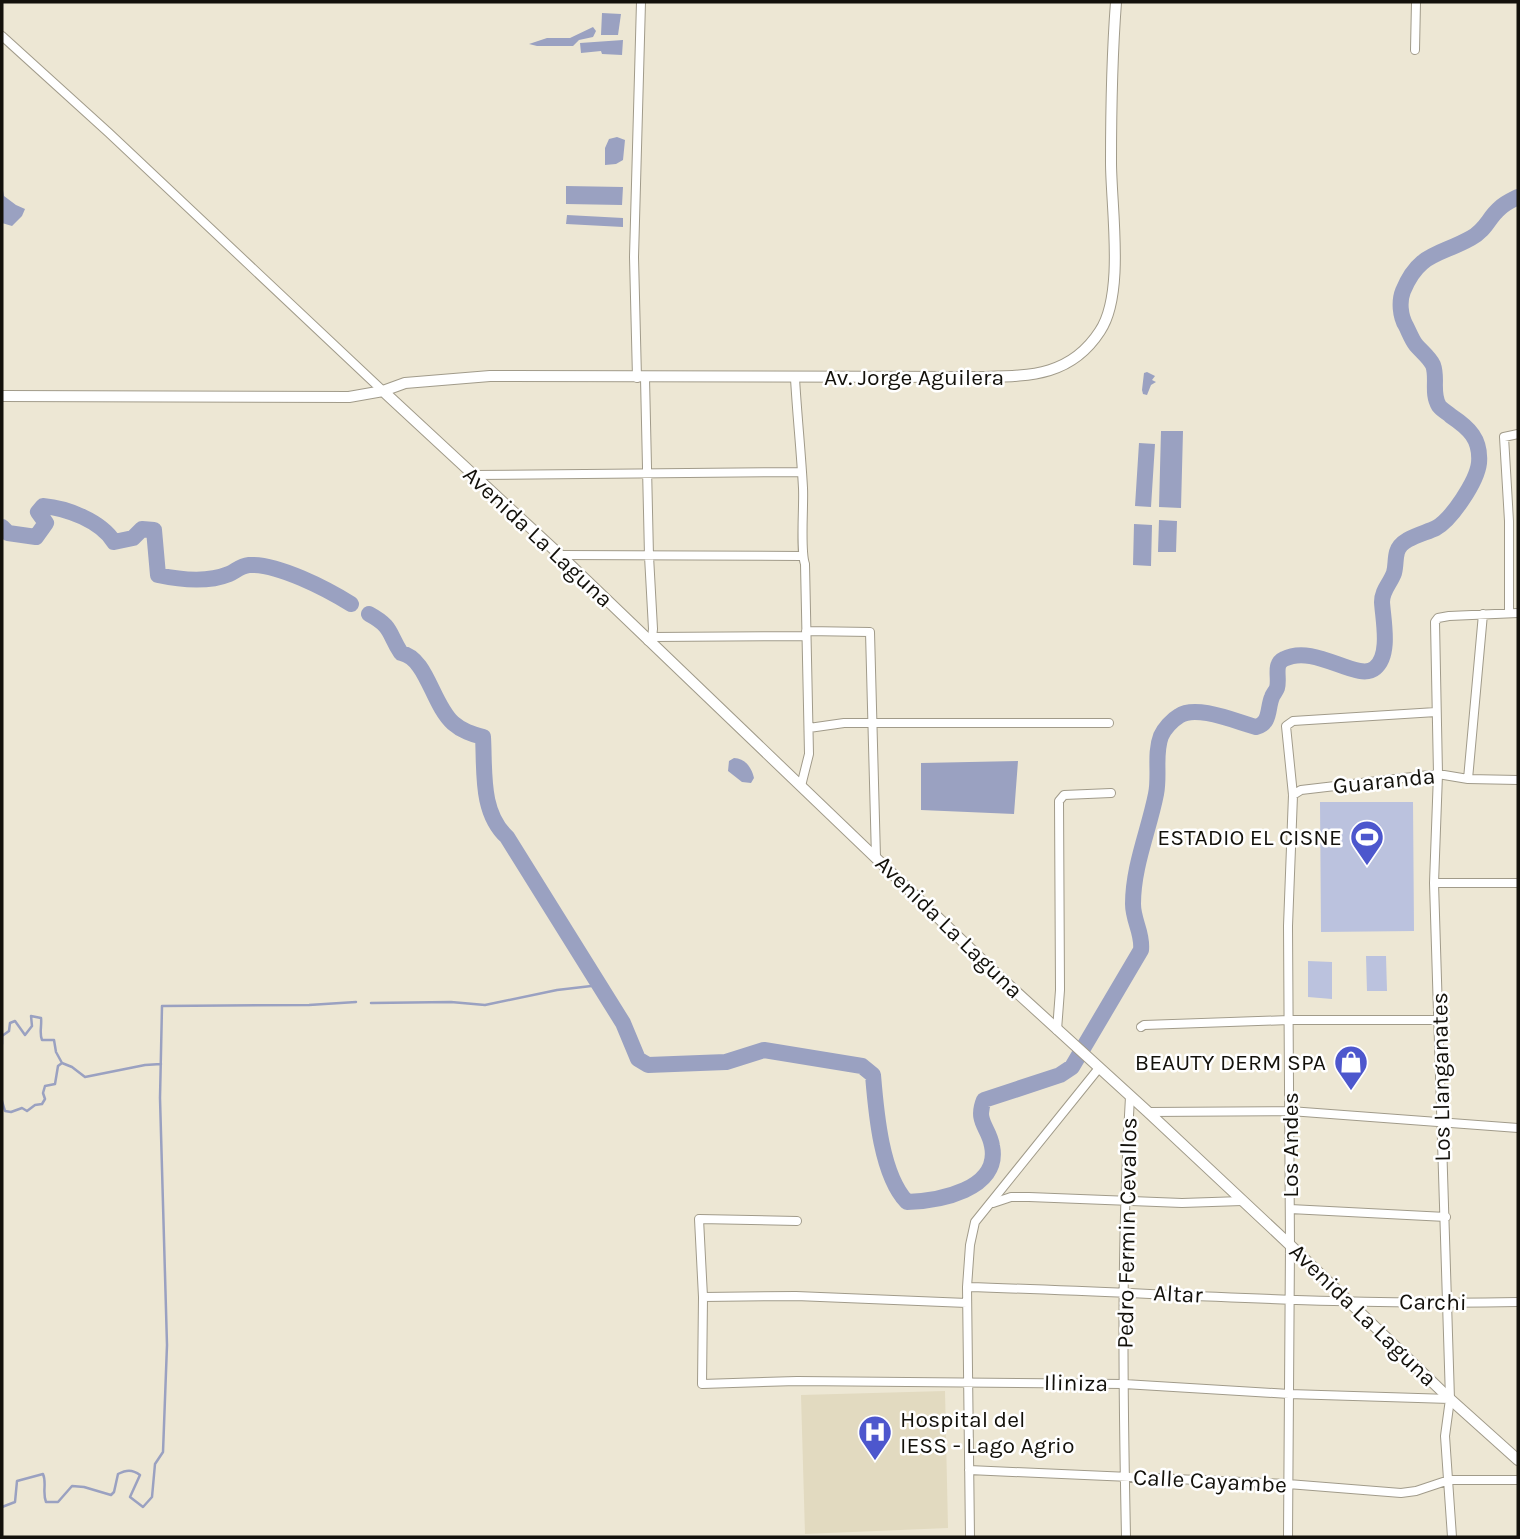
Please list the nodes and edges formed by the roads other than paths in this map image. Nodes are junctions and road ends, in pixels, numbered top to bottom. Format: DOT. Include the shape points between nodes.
graph roads {
  1 [pos="641,2"];
  2 [pos="1116,2"];
  3 [pos="1416,2"];
  4 [pos="2,36"];
  5 [pos="1415,50"];
  6 [pos="641,378"];
  7 [pos="795,378"];
  8 [pos="383,391"];
  9 [pos="2,396"];
  10 [pos="1518,434"];
  11 [pos="802,472"];
  12 [pos="647,474"];
  13 [pos="472,475"];
  14 [pos="1513,521"];
  15 [pos="560,555"];
  16 [pos="649,555"];
  17 [pos="802,556"];
  18 [pos="1514,613"];
  19 [pos="1483,614"];
  20 [pos="806,633"];
  21 [pos="650,639"];
  22 [pos="1436,712"];
  23 [pos="1109,723"];
  24 [pos="873,725"];
  25 [pos="808,728"];
  26 [pos="1438,774"];
  27 [pos="1468,779"];
  28 [pos="1518,780"];
  29 [pos="801,786"];
  30 [pos="1111,793"];
  31 [pos="1293,794"];
  32 [pos="876,858"];
  33 [pos="1434,883"];
  34 [pos="1518,883"];
  35 [pos="1289,1020"];
  36 [pos="1439,1020"];
  37 [pos="1141,1027"];
  38 [pos="1057,1030"];
  39 [pos="1099,1068"];
  40 [pos="1130,1097"];
  41 [pos="1290,1111"];
  42 [pos="1149,1112"];
  43 [pos="1440,1121"];
  44 [pos="1518,1128"];
  45 [pos="1124,1199"];
  46 [pos="1242,1201"];
  47 [pos="992,1203"];
  48 [pos="1290,1209"];
  49 [pos="1446,1217"];
  50 [pos="797,1221"];
  51 [pos="1290,1245"];
  52 [pos="967,1287"];
  53 [pos="1122,1291"];
  54 [pos="703,1297"];
  55 [pos="1289,1299"];
  56 [pos="1347,1300"];
  57 [pos="1518,1302"];
  58 [pos="967,1303"];
  59 [pos="1446,1304"];
  60 [pos="967,1381"];
  61 [pos="1124,1384"];
  62 [pos="1289,1394"];
  63 [pos="1450,1399"];
  64 [pos="1518,1461"];
  65 [pos="969,1470"];
  66 [pos="1125,1476"];
  67 [pos="1449,1480"];
  68 [pos="1518,1480"];
  69 [pos="1288,1484"];
  70 [pos="970,1537"];
  71 [pos="1126,1537"];
  72 [pos="1288,1537"];
  73 [pos="1452,1537"];
  1 -- 6 [label="street" via="634,257"];
  2 -- 7 [label="street, Av. Jorge Aguilera" via="1113,287 1101,330 1086,348 1049,372 1021,376"];
  3 -- 5 [label="street"];
  4 -- 8 [label="street"];
  6 -- 7 [label="street, Av. Jorge Aguilera"];
  6 -- 8 [label="street, Av. Jorge Aguilera" via="490,376 405,383"];
  6 -- 12 [label="street"];
  7 -- 11 [label="street"];
  8 -- 9 [label="street, Av. Jorge Aguilera" via="349,397"];
  8 -- 13 [label="street, Avenida La Laguna"];
  10 -- 14 [label="street" via="1504,437"];
  11 -- 12 [label="street"];
  11 -- 17 [label="street"];
  12 -- 13 [label="street"];
  12 -- 16 [label="street"];
  13 -- 15 [label="street, Avenida La Laguna"];
  14 -- 18 [label="street"];
  15 -- 16 [label="street"];
  15 -- 21 [label="street, Avenida La Laguna"];
  16 -- 17 [label="street"];
  16 -- 21 [label="street"];
  17 -- 20 [label="street"];
  18 -- 19 [label="street"];
  19 -- 22 [label="street, Los Llanganates" via="1435,622"];
  19 -- 27 [label="street"];
  20 -- 21 [label="street"];
  20 -- 24 [label="street" via="870,632"];
  20 -- 25 [label="street"];
  21 -- 29 [label="street, Avenida La Laguna"];
  22 -- 26 [label="street, Los Llanganates"];
  22 -- 31 [label="street, Los Andes" via="1290,722 1286,729"];
  23 -- 24 [label="street"];
  24 -- 25 [label="street"];
  24 -- 32 [label="street"];
  25 -- 29 [label="street" via="809,754"];
  26 -- 27 [label="street, Guaranda"];
  26 -- 31 [label="street, Guaranda"];
  26 -- 33 [label="street, Los Llanganates"];
  27 -- 28 [label="street, Guaranda"];
  29 -- 32 [label="street, Avenida La Laguna"];
  30 -- 38 [label="street" via="1064,795 1059,801"];
  31 -- 35 [label="street, Los Andes"];
  32 -- 38 [label="street, Avenida La Laguna"];
  33 -- 34 [label="street"];
  33 -- 36 [label="street, Los Llanganates"];
  35 -- 36 [label="street"];
  35 -- 37 [label="street"];
  35 -- 41 [label="street, Los Andes"];
  36 -- 43 [label="street, Los Llanganates"];
  38 -- 39 [label="street, Avenida La Laguna"];
  39 -- 40 [label="street, Avenida La Laguna"];
  39 -- 47 [label="street"];
  40 -- 42 [label="street, Avenida La Laguna"];
  40 -- 45 [label="street, Pedro Fermin Cevallos"];
  41 -- 42 [label="street"];
  41 -- 43 [label="street"];
  41 -- 48 [label="street, Los Andes"];
  42 -- 46 [label="street, Avenida La Laguna"];
  43 -- 44 [label="street"];
  43 -- 49 [label="street, Los Llanganates"];
  45 -- 46 [label="street"];
  45 -- 47 [label="street" via="1011,1198"];
  45 -- 53 [label="street, Pedro Fermin Cevallos"];
  46 -- 51 [label="street, Avenida La Laguna"];
  47 -- 52 [label="street" via="975,1222"];
  48 -- 49 [label="street"];
  48 -- 51 [label="street, Los Andes"];
  49 -- 59 [label="street, Los Llanganates"];
  50 -- 54 [label="street" via="699,1219"];
  51 -- 55 [label="street, Los Andes"];
  51 -- 56 [label="street, Avenida La Laguna"];
  52 -- 53 [label="street, Altar"];
  52 -- 58 [label="street"];
  53 -- 55 [label="street, Altar"];
  53 -- 61 [label="street, Pedro Fermin Cevallos"];
  54 -- 58 [label="street"];
  54 -- 60 [label="street, Iliniza" via="702,1384"];
  55 -- 56 [label="street, Altar"];
  55 -- 62 [label="street, Los Andes"];
  56 -- 59 [label="street, Carchi"];
  56 -- 63 [label="street, Avenida La Laguna"];
  57 -- 59 [label="street, Carchi"];
  58 -- 60 [label="street"];
  59 -- 63 [label="street, Los Llanganates"];
  60 -- 61 [label="street, Iliniza"];
  60 -- 65 [label="street"];
  61 -- 62 [label="street, Iliniza"];
  61 -- 66 [label="street, Pedro Fermin Cevallos"];
  62 -- 63 [label="street, Iliniza"];
  62 -- 69 [label="street, Los Andes"];
  63 -- 64 [label="street, Avenida La Laguna"];
  63 -- 67 [label="street, Los Llanganates" via="1445,1436"];
  65 -- 66 [label="street, Calle Cayambe"];
  65 -- 70 [label="street"];
  66 -- 69 [label="street, Calle Cayambe"];
  66 -- 71 [label="street, Pedro Fermin Cevallos"];
  67 -- 68 [label="street, Calle Cayambe"];
  67 -- 69 [label="street, Calle Cayambe" via="1401,1493"];
  67 -- 73 [label="street, Los Llanganates"];
  69 -- 72 [label="street, Los Andes"];
}
